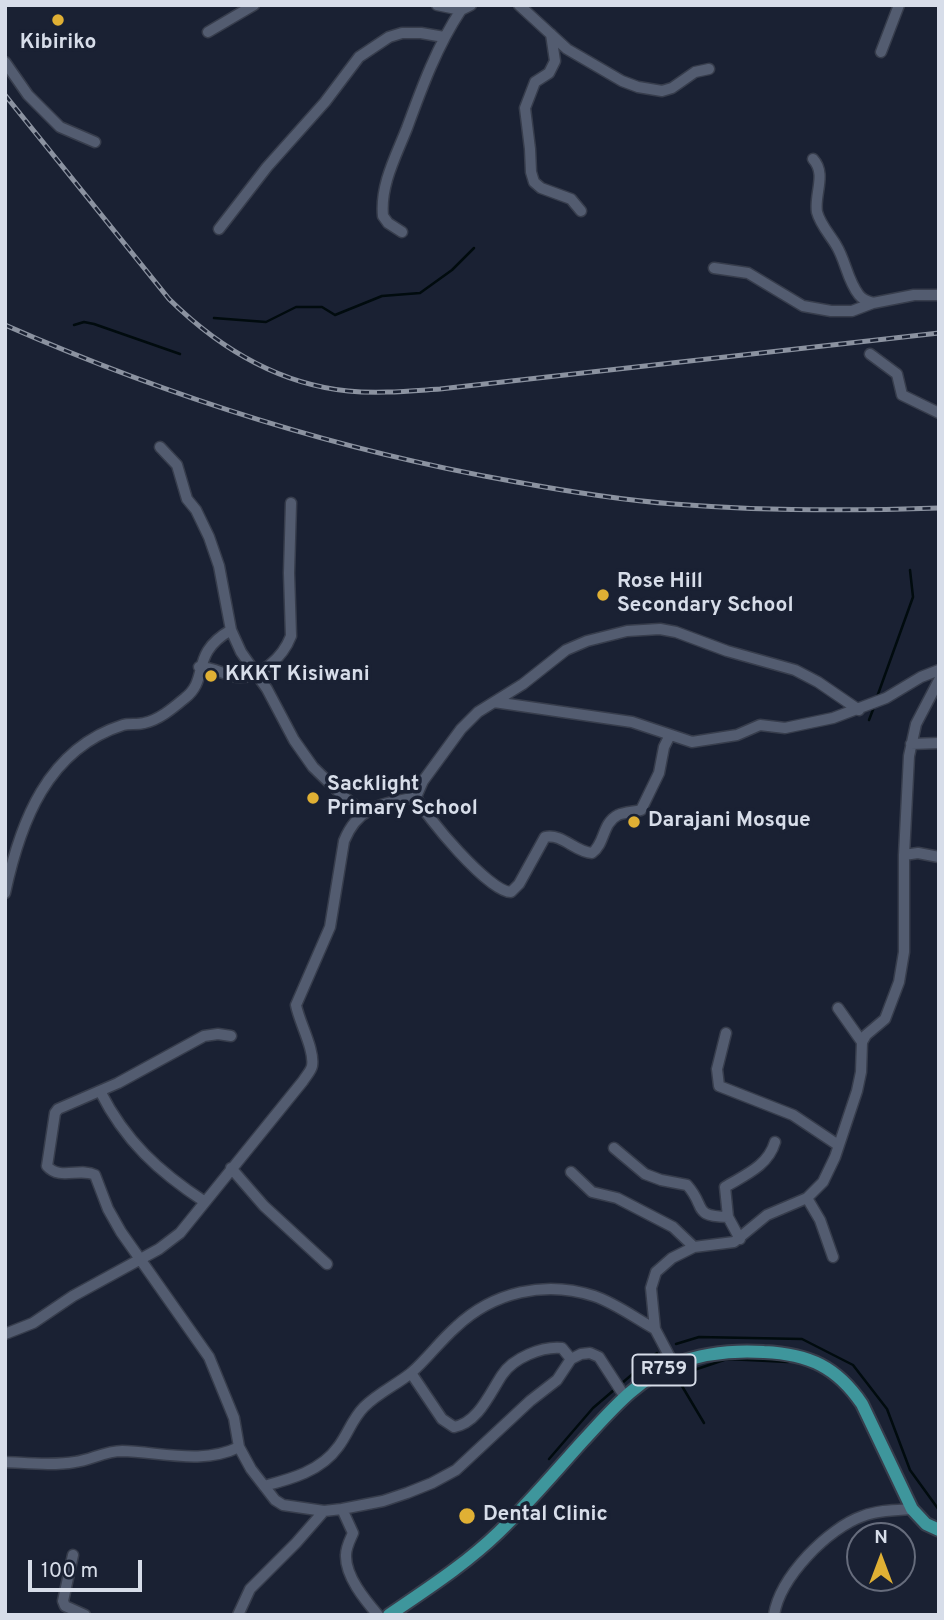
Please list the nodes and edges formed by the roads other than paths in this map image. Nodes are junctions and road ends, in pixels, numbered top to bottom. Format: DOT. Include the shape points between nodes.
graph roads {
  1 [pos="254,5"];
  2 [pos="438,5"];
  3 [pos="519,5"];
  4 [pos="899,5"];
  5 [pos="466,8"];
  6 [pos="208,32"];
  7 [pos="551,34"];
  8 [pos="444,37"];
  9 [pos="881,52"];
  10 [pos="5,62"];
  11 [pos="709,69"];
  12 [pos="95,142"];
  13 [pos="813,159"];
  14 [pos="581,211"];
  15 [pos="219,229"];
  16 [pos="402,232"];
  17 [pos="714,268"];
  18 [pos="939,295"];
  19 [pos="873,303"];
  20 [pos="870,354"];
  21 [pos="939,413"];
  22 [pos="160,447"];
  23 [pos="291,503"];
  24 [pos="231,630"];
  25 [pos="200,667"];
  26 [pos="939,670"];
  27 [pos="257,674"];
  28 [pos="939,680"];
  29 [pos="494,702"];
  30 [pos="859,710"];
  31 [pos="670,735"];
  32 [pos="939,743"];
  33 [pos="911,744"];
  34 [pos="416,797"];
  35 [pos="364,812"];
  36 [pos="904,855"];
  37 [pos="939,857"];
  38 [pos="7,871"];
  39 [pos="5,893"];
  40 [pos="838,1008"];
  41 [pos="726,1033"];
  42 [pos="231,1036"];
  43 [pos="862,1042"];
  44 [pos="100,1091"];
  45 [pos="775,1142"];
  46 [pos="838,1145"];
  47 [pos="614,1148"];
  48 [pos="231,1168"];
  49 [pos="571,1172"];
  50 [pos="807,1198"];
  51 [pos="205,1202"];
  52 [pos="728,1217"];
  53 [pos="740,1239"];
  54 [pos="694,1247"];
  55 [pos="833,1257"];
  56 [pos="139,1260"];
  57 [pos="327,1264"];
  58 [pos="655,1329"];
  59 [pos="5,1334"];
  60 [pos="571,1359"];
  61 [pos="674,1365"];
  62 [pos="411,1373"];
  63 [pos="625,1397"];
  64 [pos="239,1447"];
  65 [pos="5,1462"];
  66 [pos="264,1486"];
  67 [pos="912,1508"];
  68 [pos="342,1509"];
  69 [pos="324,1511"];
  70 [pos="939,1531"];
  71 [pos="73,1555"];
  72 [pos="85,1615"];
  73 [pos="238,1615"];
  74 [pos="379,1615"];
  75 [pos="389,1615"];
  76 [pos="774,1615"];
  1 -- 6 [label="street"];
  2 -- 5 [label="street"];
  3 -- 7 [label="street"];
  4 -- 9 [label="street"];
  5 -- 8 [label="street"];
  7 -- 11 [label="street" via="567,49 622,81 652,90 672,88 695,72"];
  7 -- 14 [label="street" via="555,61 531,88 525,108 531,172 541,188 570,199"];
  8 -- 15 [label="street" via="402,33 366,52"];
  8 -- 16 [label="street" via="385,188 383,216"];
  10 -- 12 [label="street" via="28,95 60,127"];
  13 -- 19 [label="street" via="820,173 818,217 838,247 854,288 862,299"];
  17 -- 19 [label="street" via="748,273 787,298 815,309 852,311"];
  18 -- 19 [label="street"];
  20 -- 21 [label="street" via="897,374 902,395"];
  22 -- 24 [label="street" via="177,465 187,499 214,551"];
  23 -- 27 [label="street" via="291,636 279,655"];
  24 -- 25 [label="street" via="212,643"];
  24 -- 27 [label="street"];
  25 -- 27 [label="street" via="237,677"];
  25 -- 38 [label="street" via="193,692 160,717 123,725 90,741 54,772 27,817"];
  26 -- 30 [label="street"];
  27 -- 35 [label="street" via="313,767"];
  28 -- 33 [label="street" via="921,712"];
  29 -- 30 [label="street" via="566,650 627,631 660,628 795,670"];
  29 -- 31 [label="street" via="622,721"];
  29 -- 34 [label="street" via="461,729"];
  30 -- 31 [label="street" via="807,725 760,725 701,742"];
  31 -- 34 [label="street" via="641,810 613,818 592,853 545,836 511,892 485,879"];
  32 -- 33 [label="street"];
  33 -- 36 [label="street"];
  34 -- 35 [label="street"];
  35 -- 48 [label="street" via="344,841 330,927 298,998 298,1018 312,1068"];
  36 -- 37 [label="street"];
  36 -- 43 [label="street" via="904,952 899,982 884,1018"];
  38 -- 39 [label="street"];
  40 -- 43 [label="street"];
  41 -- 46 [label="street" via="717,1069 719,1086 787,1112"];
  42 -- 44 [label="street" via="204,1036"];
  43 -- 46 [label="street" via="857,1091"];
  44 -- 51 [label="street" via="116,1120 154,1166"];
  44 -- 56 [label="street" via="56,1111 47,1166 55,1172 93,1173 108,1209"];
  45 -- 52 [label="street" via="761,1166 725,1187"];
  46 -- 50 [label="street" via="823,1182"];
  47 -- 52 [label="street" via="645,1174 687,1185 707,1215"];
  48 -- 51 [label="street"];
  48 -- 57 [label="street" via="264,1206"];
  49 -- 54 [label="street" via="592,1192 617,1198 673,1227"];
  50 -- 53 [label="street" via="767,1215"];
  50 -- 55 [label="street"];
  51 -- 56 [label="street" via="180,1233"];
  52 -- 53 [label="street"];
  53 -- 54 [label="street"];
  54 -- 58 [label="street" via="656,1272 651,1288"];
  56 -- 59 [label="street" via="33,1323"];
  56 -- 64 [label="street" via="209,1357 234,1418"];
  58 -- 61 [label="street"];
  58 -- 62 [label="street" via="595,1296 553,1288 517,1292 474,1312"];
  60 -- 62 [label="street" via="556,1347 514,1363 476,1413 454,1427 442,1419"];
  60 -- 63 [label="street" via="585,1353 599,1357"];
  60 -- 68 [label="street" via="557,1380 456,1470 407,1493"];
  61 -- 63 [label="main road, R759"];
  61 -- 67 [label="main road, R759" via="730,1351 780,1352 821,1364 851,1388 862,1404"];
  62 -- 66 [label="street" via="365,1406 337,1448 316,1467"];
  63 -- 75 [label="main road, R759" via="477,1552"];
  64 -- 65 [label="street" via="215,1455 122,1451 63,1464"];
  64 -- 66 [label="street"];
  66 -- 69 [label="street" via="283,1505"];
  67 -- 70 [label="main road, R759"];
  67 -- 76 [label="street" via="864,1515 836,1531 798,1568"];
  68 -- 69 [label="street"];
  68 -- 74 [label="street" via="353,1533 347,1565"];
  69 -- 73 [label="street" via="250,1590"];
  71 -- 72 [label="street" via="63,1601"];
}
